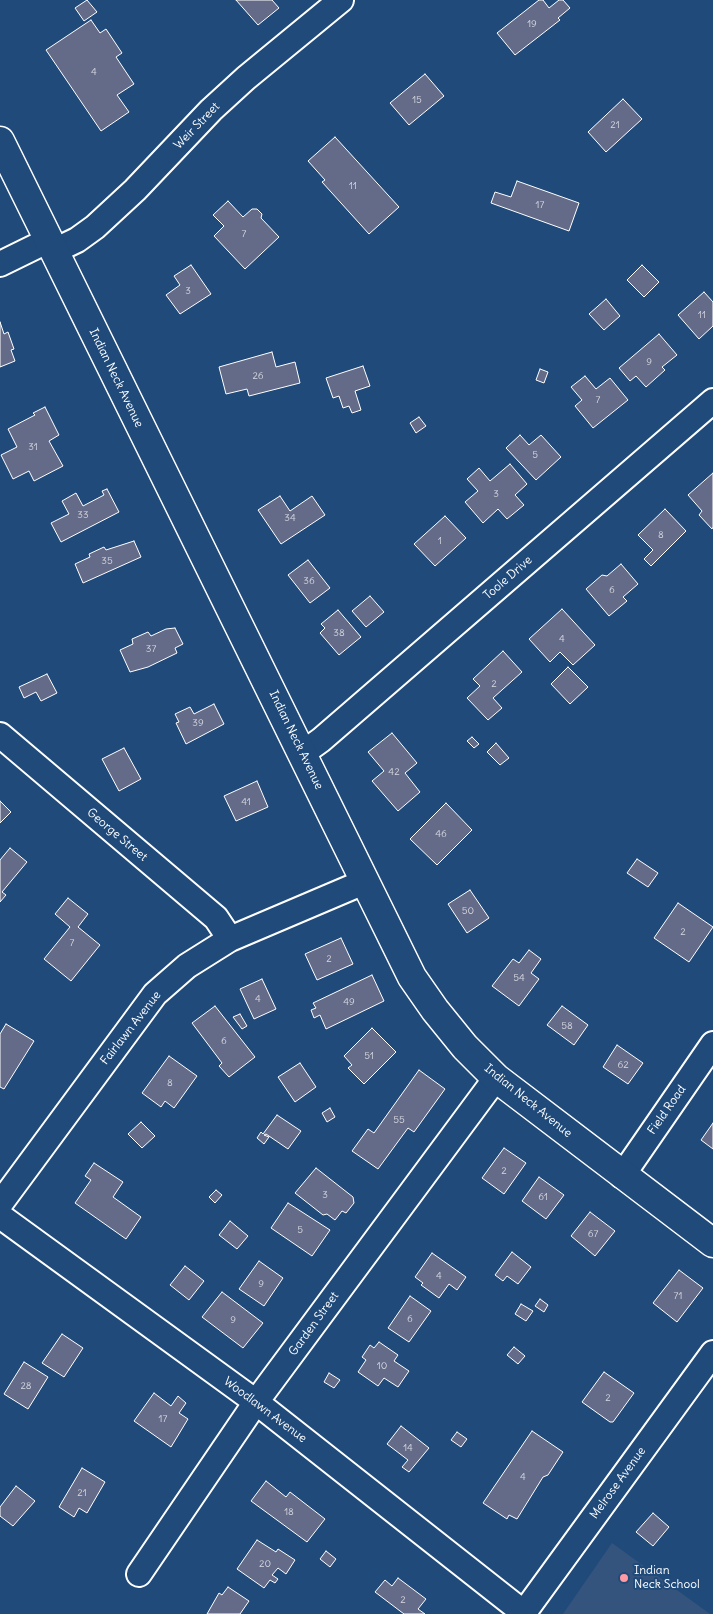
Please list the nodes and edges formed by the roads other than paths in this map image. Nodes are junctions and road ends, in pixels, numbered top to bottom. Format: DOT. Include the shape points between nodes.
graph roads {
  1 [pos="341,0"];
  2 [pos="0,141"];
  3 [pos="51,246"];
  4 [pos="0,264"];
  5 [pos="713,400"];
  6 [pos="0,736"];
  7 [pos="303,754"];
  8 [pos="364,882"];
  9 [pos="230,940"];
  10 [pos="713,1044"];
  11 [pos="496,1078"];
  12 [pos="622,1176"];
  13 [pos="0,1204"];
  14 [pos="0,1216"];
  15 [pos="713,1243"];
  16 [pos="713,1353"];
  17 [pos="256,1402"];
  18 [pos="139,1574"];
  19 [pos="523,1613"];
  1 -- 3 [label="street, Weir Street" via="218,104 95,227 77,240"];
  2 -- 3 [label="street, Indian Neck Avenue"];
  3 -- 4 [label="street, Weir Street"];
  3 -- 7 [label="street, Indian Neck Avenue"];
  5 -- 7 [label="street, Toole Drive"];
  6 -- 9 [label="street, George Street" via="216,918"];
  7 -- 8 [label="street, Indian Neck Avenue"];
  8 -- 9 [label="street, Fairlawn Avenue"];
  8 -- 11 [label="street, Indian Neck Avenue" via="412,977 430,1004 464,1047"];
  9 -- 13 [label="street, Fairlawn Avenue" via="187,966 155,994"];
  10 -- 12 [label="street, Field Road"];
  11 -- 12 [label="street, Indian Neck Avenue"];
  11 -- 17 [label="street, Garden Street"];
  12 -- 15 [label="street, Indian Neck Avenue"];
  14 -- 17 [label="street, Woodlawn Avenue"];
  16 -- 19 [label="street, Melrose Avenue"];
  17 -- 18 [label="street, Garden Street"];
  17 -- 19 [label="street, Woodlawn Avenue"];
}
